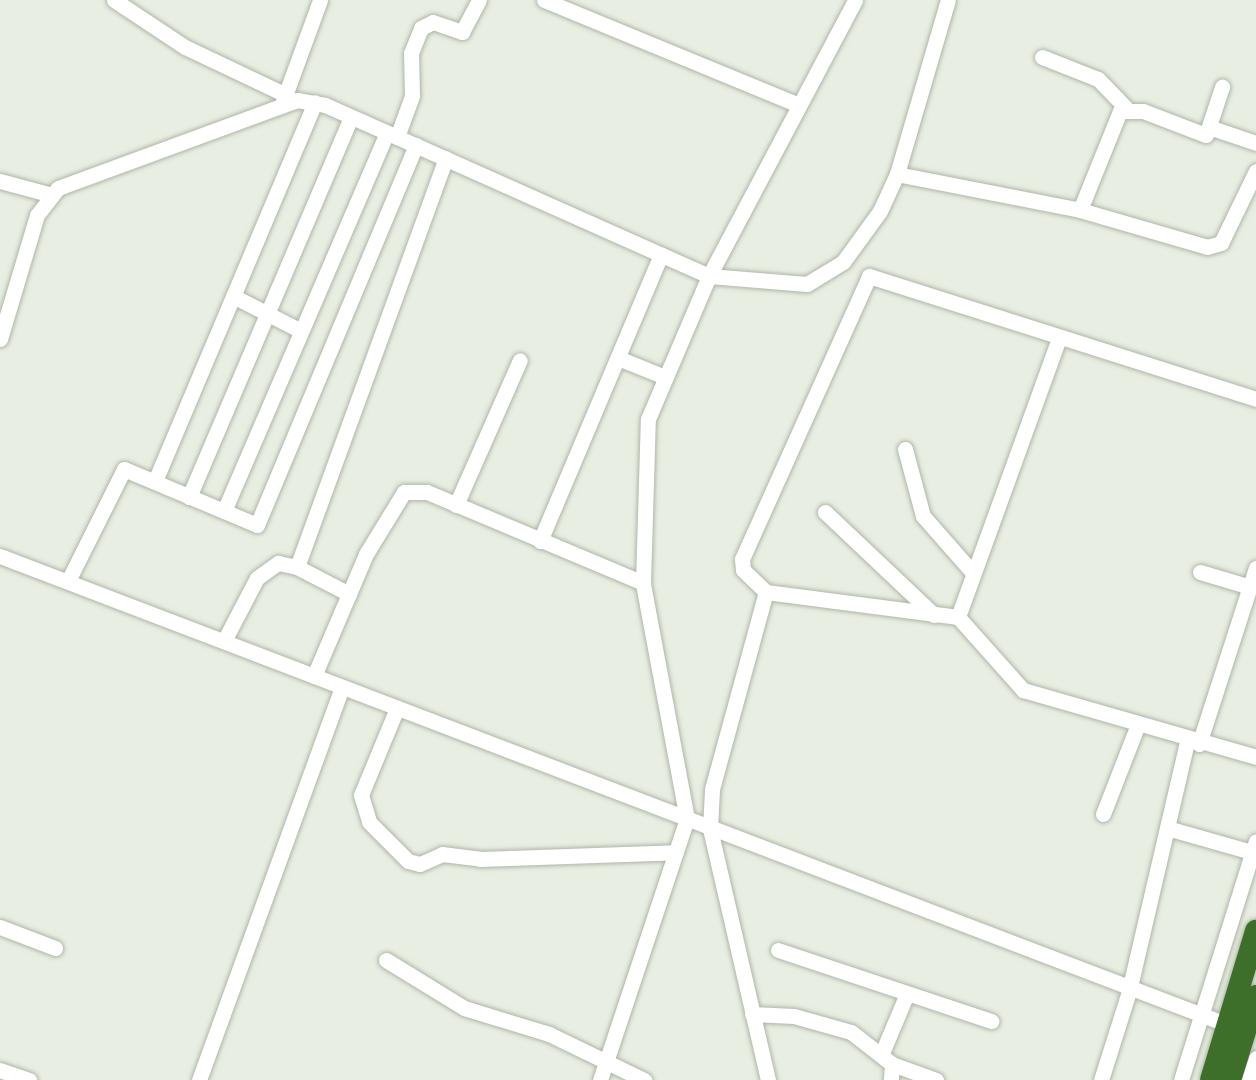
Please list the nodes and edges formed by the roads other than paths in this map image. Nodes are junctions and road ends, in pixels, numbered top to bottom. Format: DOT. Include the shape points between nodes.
graph roads {
  1 [pos="114,0"];
  2 [pos="320,0"];
  3 [pos="478,0"];
  4 [pos="544,0"];
  5 [pos="855,0"];
  6 [pos="948,0"];
  7 [pos="1042,57"];
  8 [pos="1222,87"];
  9 [pos="284,99"];
  10 [pos="314,102"];
  11 [pos="799,105"];
  12 [pos="1126,108"];
  13 [pos="352,117"];
  14 [pos="1212,128"];
  15 [pos="392,135"];
  16 [pos="1256,143"];
  17 [pos="416,145"];
  18 [pos="446,158"];
  19 [pos="1256,171"];
  20 [pos="897,174"];
  21 [pos="0,182"];
  22 [pos="52,195"];
  23 [pos="1080,210"];
  24 [pos="861,240"];
  25 [pos="661,254"];
  26 [pos="709,276"];
  27 [pos="869,276"];
  28 [pos="233,296"];
  29 [pos="267,314"];
  30 [pos="302,331"];
  31 [pos="1059,338"];
  32 [pos="0,339"];
  33 [pos="618,358"];
  34 [pos="520,360"];
  35 [pos="665,377"];
  36 [pos="1256,400"];
  37 [pos="906,449"];
  38 [pos="155,481"];
  39 [pos="189,497"];
  40 [pos="456,505"];
  41 [pos="224,511"];
  42 [pos="825,512"];
  43 [pos="540,541"];
  44 [pos="0,556"];
  45 [pos="297,567"];
  46 [pos="1256,568"];
  47 [pos="1200,572"];
  48 [pos="974,573"];
  49 [pos="68,581"];
  50 [pos="642,584"];
  51 [pos="1247,586"];
  52 [pos="766,592"];
  53 [pos="350,594"];
  54 [pos="934,615"];
  55 [pos="958,616"];
  56 [pos="1238,617"];
  57 [pos="1256,622"];
  58 [pos="224,641"];
  59 [pos="314,676"];
  60 [pos="342,687"];
  61 [pos="397,708"];
  62 [pos="1137,727"];
  63 [pos="1193,742"];
  64 [pos="1256,757"];
  65 [pos="1103,814"];
  66 [pos="688,819"];
  67 [pos="1166,828"];
  68 [pos="710,829"];
  69 [pos="1254,846"];
  70 [pos="676,852"];
  71 [pos="1256,931"];
  72 [pos="2,933"];
  73 [pos="55,948"];
  74 [pos="778,950"];
  75 [pos="386,960"];
  76 [pos="1129,991"];
  77 [pos="906,996"];
  78 [pos="1256,996"];
  79 [pos="752,1014"];
  80 [pos="1200,1016"];
  81 [pos="992,1020"];
  82 [pos="1228,1025"];
  83 [pos="1256,1058"];
  84 [pos="606,1061"];
  85 [pos="888,1066"];
  86 [pos="0,1070"];
  87 [pos="30,1080"];
  88 [pos="199,1080"];
  89 [pos="600,1080"];
  90 [pos="644,1080"];
  91 [pos="768,1080"];
  92 [pos="936,1080"];
  93 [pos="1101,1080"];
  94 [pos="1181,1080"];
  95 [pos="1211,1080"];
  96 [pos="1230,1080"];
  97 [pos="1249,1080"];
  1 -- 9 [label="street" via="184,47"];
  2 -- 9 [label="street"];
  3 -- 15 [label="street" via="462,32 433,22 421,28 411,53 412,96"];
  4 -- 11 [label="street"];
  5 -- 11 [label="street"];
  6 -- 20 [label="street"];
  7 -- 12 [label="street" via="1098,79"];
  8 -- 14 [label="street"];
  9 -- 10 [label="street"];
  9 -- 22 [label="street"];
  10 -- 13 [label="street"];
  10 -- 28 [label="street"];
  11 -- 26 [label="street"];
  12 -- 14 [label="street" via="1197,135"];
  12 -- 23 [label="street" via="1113,120"];
  13 -- 15 [label="street"];
  13 -- 29 [label="street"];
  14 -- 16 [label="street"];
  15 -- 17 [label="street"];
  15 -- 30 [label="street"];
  17 -- 18 [label="street"];
  17 -- 41 [label="street" via="262,520 250,525"];
  18 -- 25 [label="street"];
  18 -- 45 [label="street"];
  19 -- 23 [label="street" via="1214,247"];
  20 -- 23 [label="street"];
  20 -- 24 [label="street"];
  21 -- 22 [label="street"];
  22 -- 32 [label="street" via="37,214"];
  24 -- 26 [label="street" via="827,276 807,284"];
  24 -- 27 [label="street"];
  25 -- 26 [label="street"];
  25 -- 33 [label="street"];
  26 -- 35 [label="street"];
  27 -- 31 [label="street"];
  27 -- 52 [label="street" via="742,559 743,570"];
  28 -- 29 [label="street"];
  28 -- 38 [label="street"];
  29 -- 30 [label="street"];
  29 -- 39 [label="street"];
  30 -- 41 [label="street"];
  31 -- 36 [label="street"];
  31 -- 48 [label="street"];
  33 -- 35 [label="street"];
  33 -- 43 [label="street"];
  34 -- 40 [label="street"];
  35 -- 50 [label="street" via="646,431"];
  37 -- 48 [label="street" via="923,516"];
  38 -- 39 [label="street"];
  38 -- 49 [label="street" via="124,469 116,476"];
  39 -- 41 [label="street"];
  40 -- 43 [label="street"];
  40 -- 53 [label="street" via="416,489 404,492"];
  42 -- 54 [label="street"];
  43 -- 50 [label="street"];
  44 -- 49 [label="street"];
  45 -- 53 [label="street"];
  45 -- 58 [label="street" via="278,563 257,578"];
  46 -- 51 [label="street"];
  47 -- 51 [label="street"];
  48 -- 55 [label="street"];
  49 -- 58 [label="street"];
  50 -- 66 [label="street"];
  51 -- 56 [label="street"];
  52 -- 54 [label="street"];
  52 -- 68 [label="street" via="717,764"];
  53 -- 59 [label="street"];
  54 -- 55 [label="street"];
  55 -- 62 [label="street" via="1023,690"];
  56 -- 57 [label="street"];
  56 -- 63 [label="street"];
  58 -- 59 [label="street"];
  59 -- 60 [label="street"];
  60 -- 61 [label="street"];
  60 -- 88 [label="street"];
  61 -- 66 [label="street"];
  61 -- 70 [label="street" via="361,796 368,822 408,862 442,854 502,859"];
  62 -- 63 [label="street"];
  62 -- 65 [label="street"];
  63 -- 64 [label="street"];
  63 -- 67 [label="street"];
  66 -- 68 [label="street"];
  66 -- 70 [label="street"];
  67 -- 69 [label="street"];
  67 -- 76 [label="street"];
  68 -- 76 [label="street"];
  68 -- 79 [label="street"];
  69 -- 80 [label="street"];
  70 -- 84 [label="street"];
  71 -- 82 [label="highway"];
  72 -- 73 [label="street"];
  74 -- 77 [label="street"];
  75 -- 84 [label="street" via="464,1008 549,1034"];
  76 -- 80 [label="street"];
  76 -- 93 [label="street"];
  77 -- 81 [label="street"];
  77 -- 85 [label="street"];
  78 -- 96 [label="highway"];
  79 -- 85 [label="street" via="831,1024"];
  79 -- 91 [label="street"];
  80 -- 82 [label="street"];
  80 -- 94 [label="street"];
  82 -- 95 [label="highway"];
  83 -- 97 [label="street"];
  84 -- 89 [label="street"];
  84 -- 90 [label="street"];
  85 -- 92 [label="street"];
  86 -- 87 [label="street"];
}
